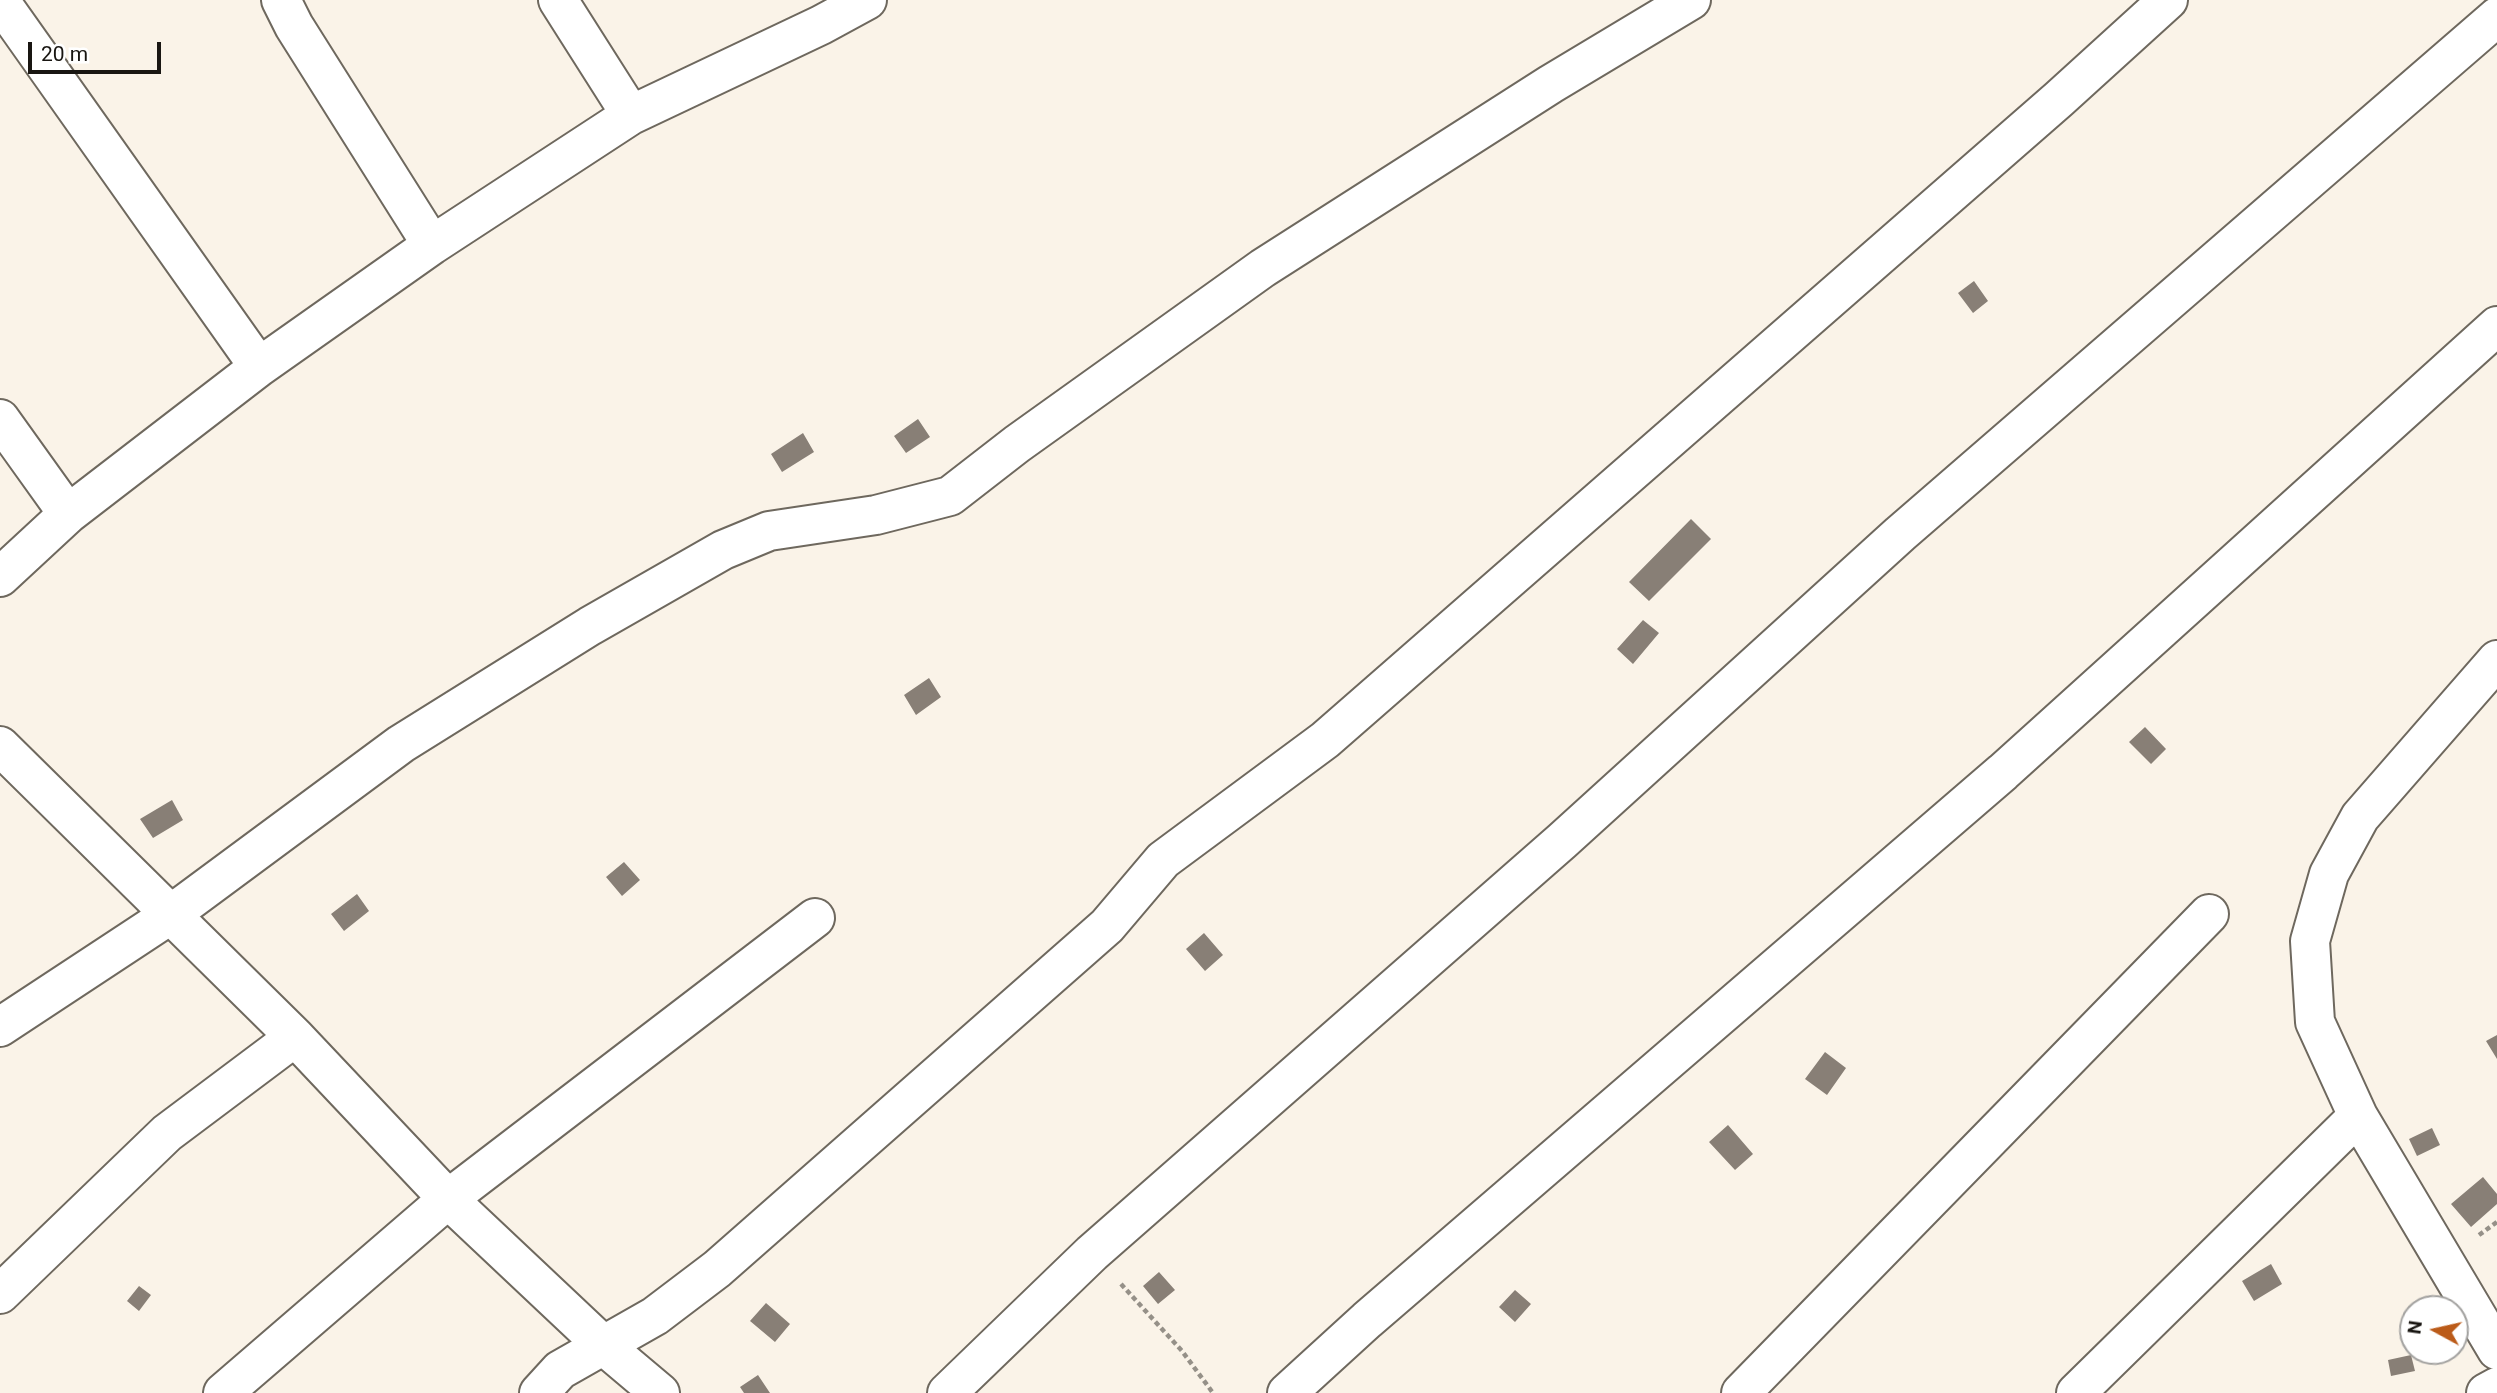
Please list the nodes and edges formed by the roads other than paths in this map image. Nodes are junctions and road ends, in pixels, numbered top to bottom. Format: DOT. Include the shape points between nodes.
graph roads {
  1 [pos="281,0"];
  2 [pos="558,0"];
  3 [pos="866,0"];
  4 [pos="1691,0"];
  5 [pos="2168,0"];
  6 [pos="0,1"];
  7 [pos="814,13"];
  8 [pos="2497,18"];
  9 [pos="631,115"];
  10 [pos="432,245"];
  11 [pos="2497,327"];
  12 [pos="259,367"];
  13 [pos="0,419"];
  14 [pos="68,514"];
  15 [pos="0,578"];
  16 [pos="2497,660"];
  17 [pos="0,746"];
  18 [pos="2209,914"];
  19 [pos="170,915"];
  20 [pos="815,918"];
  21 [pos="0,1027"];
  22 [pos="295,1037"];
  23 [pos="2358,1116"];
  24 [pos="448,1199"];
  25 [pos="0,1294"];
  26 [pos="603,1345"];
  27 [pos="2497,1350"];
  28 [pos="2497,1387"];
  29 [pos="223,1393"];
  30 [pos="539,1393"];
  31 [pos="660,1393"];
  32 [pos="947,1393"];
  33 [pos="1287,1393"];
  34 [pos="1741,1393"];
  35 [pos="2076,1393"];
  36 [pos="2486,1393"];
  1 -- 10 [label="street"];
  2 -- 9 [label="street"];
  3 -- 7 [label="street"];
  4 -- 19 [label="street" via="1263,268 950,496 876,515 769,531 723,550 590,626 401,744"];
  5 -- 26 [label="street" via="1325,740 1163,860 1107,926 717,1269 655,1316"];
  6 -- 12 [label="street"];
  7 -- 9 [label="street"];
  8 -- 32 [label="street" via="1900,534 1562,841 1092,1253"];
  9 -- 10 [label="street"];
  10 -- 12 [label="street"];
  11 -- 33 [label="street" via="2003,772"];
  12 -- 14 [label="street"];
  13 -- 14 [label="street"];
  14 -- 15 [label="street"];
  16 -- 23 [label="street" via="2360,817 2329,874 2310,941 2315,1021"];
  17 -- 19 [label="street"];
  18 -- 34 [label="street"];
  19 -- 21 [label="street"];
  19 -- 22 [label="street"];
  20 -- 24 [label="street"];
  22 -- 24 [label="street"];
  22 -- 25 [label="street" via="167,1133"];
  23 -- 27 [label="street"];
  23 -- 35 [label="street"];
  24 -- 26 [label="street"];
  24 -- 29 [label="street"];
  26 -- 30 [label="street" via="560,1370"];
  26 -- 31 [label="street"];
  28 -- 36 [label="street"];
}
